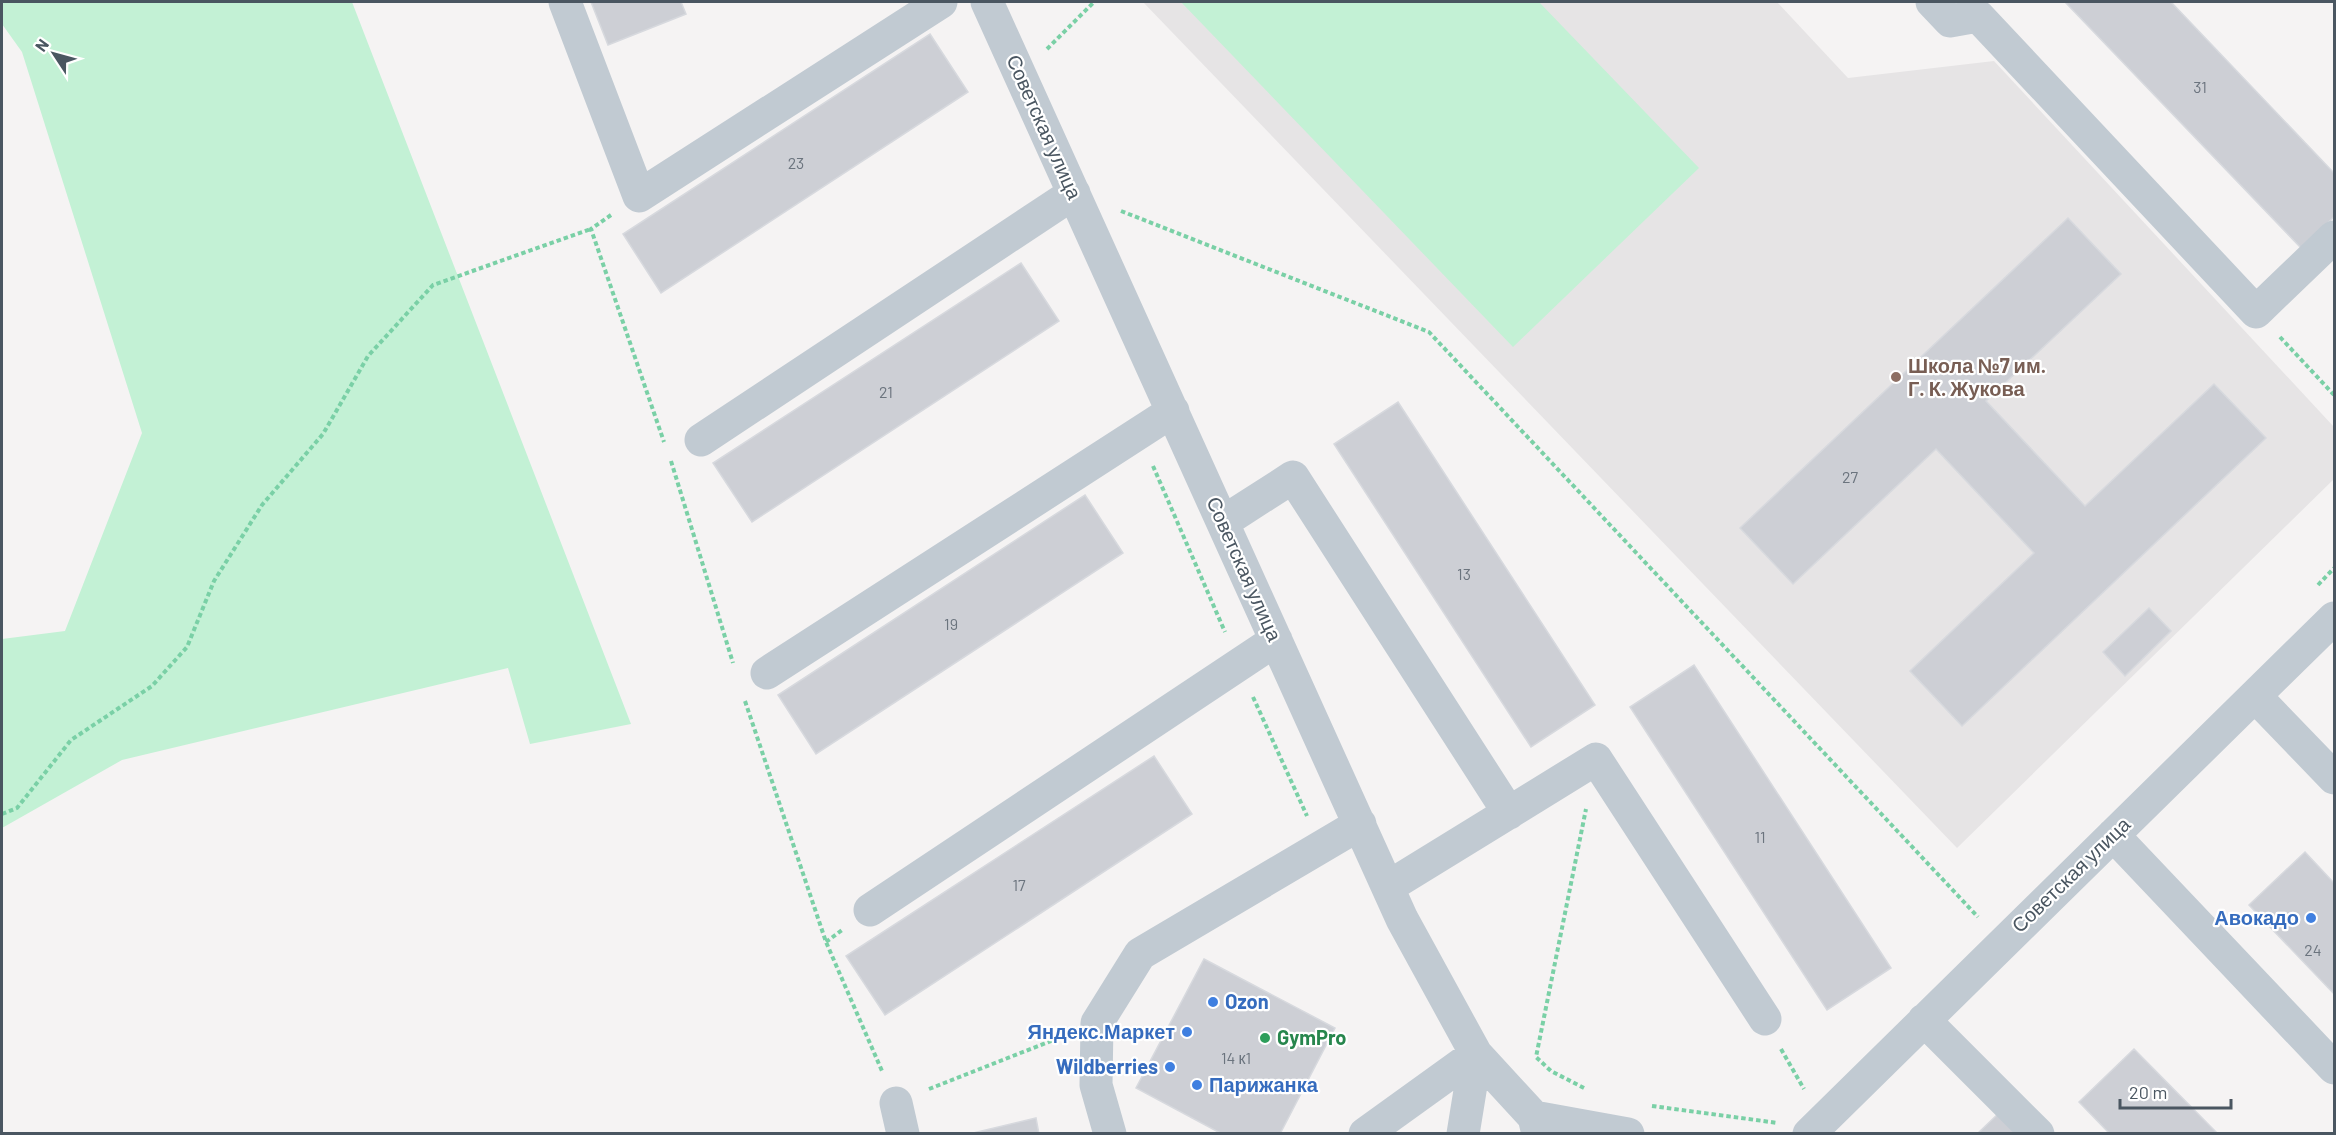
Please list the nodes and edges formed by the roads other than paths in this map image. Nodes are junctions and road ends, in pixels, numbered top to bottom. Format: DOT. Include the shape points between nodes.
graph roads {
  1 [pos="565,2"];
  2 [pos="941,2"];
  3 [pos="987,2"];
  4 [pos="1932,2"];
  5 [pos="1074,193"];
  6 [pos="2334,237"];
  7 [pos="1173,411"];
  8 [pos="701,440"];
  9 [pos="1223,522"];
  10 [pos="2334,618"];
  11 [pos="1276,640"];
  12 [pos="767,673"];
  13 [pos="2255,696"];
  14 [pos="2334,778"];
  15 [pos="1509,813"];
  16 [pos="1360,824"];
  17 [pos="2113,835"];
  18 [pos="1388,887"];
  19 [pos="870,910"];
  20 [pos="1765,1019"];
  21 [pos="1924,1020"];
  22 [pos="1476,1054"];
  23 [pos="2334,1068"];
  24 [pos="1806,1124"];
  25 [pos="1536,1125"];
  26 [pos="1110,1134"];
  27 [pos="1365,1134"];
  28 [pos="1463,1134"];
  29 [pos="1628,1134"];
  30 [pos="2038,1134"];
  1 -- 2 [label="street" via="639,196"];
  3 -- 5 [label="street, Советская улица"];
  4 -- 6 [label="street" via="1950,21 1978,16 2248,319"];
  5 -- 7 [label="street, Советская улица"];
  5 -- 8 [label="street"];
  7 -- 9 [label="street, Советская улица"];
  7 -- 12 [label="street"];
  9 -- 11 [label="street, Советская улица"];
  9 -- 15 [label="street" via="1293,477"];
  10 -- 13 [label="street, Советская улица"];
  11 -- 16 [label="street, Советская улица"];
  11 -- 19 [label="street"];
  13 -- 14 [label="street"];
  13 -- 17 [label="street, Советская улица"];
  15 -- 18 [label="street"];
  15 -- 20 [label="street" via="1596,759"];
  16 -- 18 [label="street, Советская улица"];
  16 -- 26 [label="street" via="1140,954 1097,1023 1096,1085"];
  17 -- 21 [label="street, Советская улица"];
  17 -- 23 [label="street"];
  18 -- 22 [label="street, Советская улица"];
  21 -- 24 [label="street, Советская улица"];
  21 -- 30 [label="street"];
  22 -- 25 [label="street, Советская улица"];
  22 -- 27 [label="street"];
  22 -- 28 [label="street"];
  25 -- 29 [label="street, Советская улица"];
}
